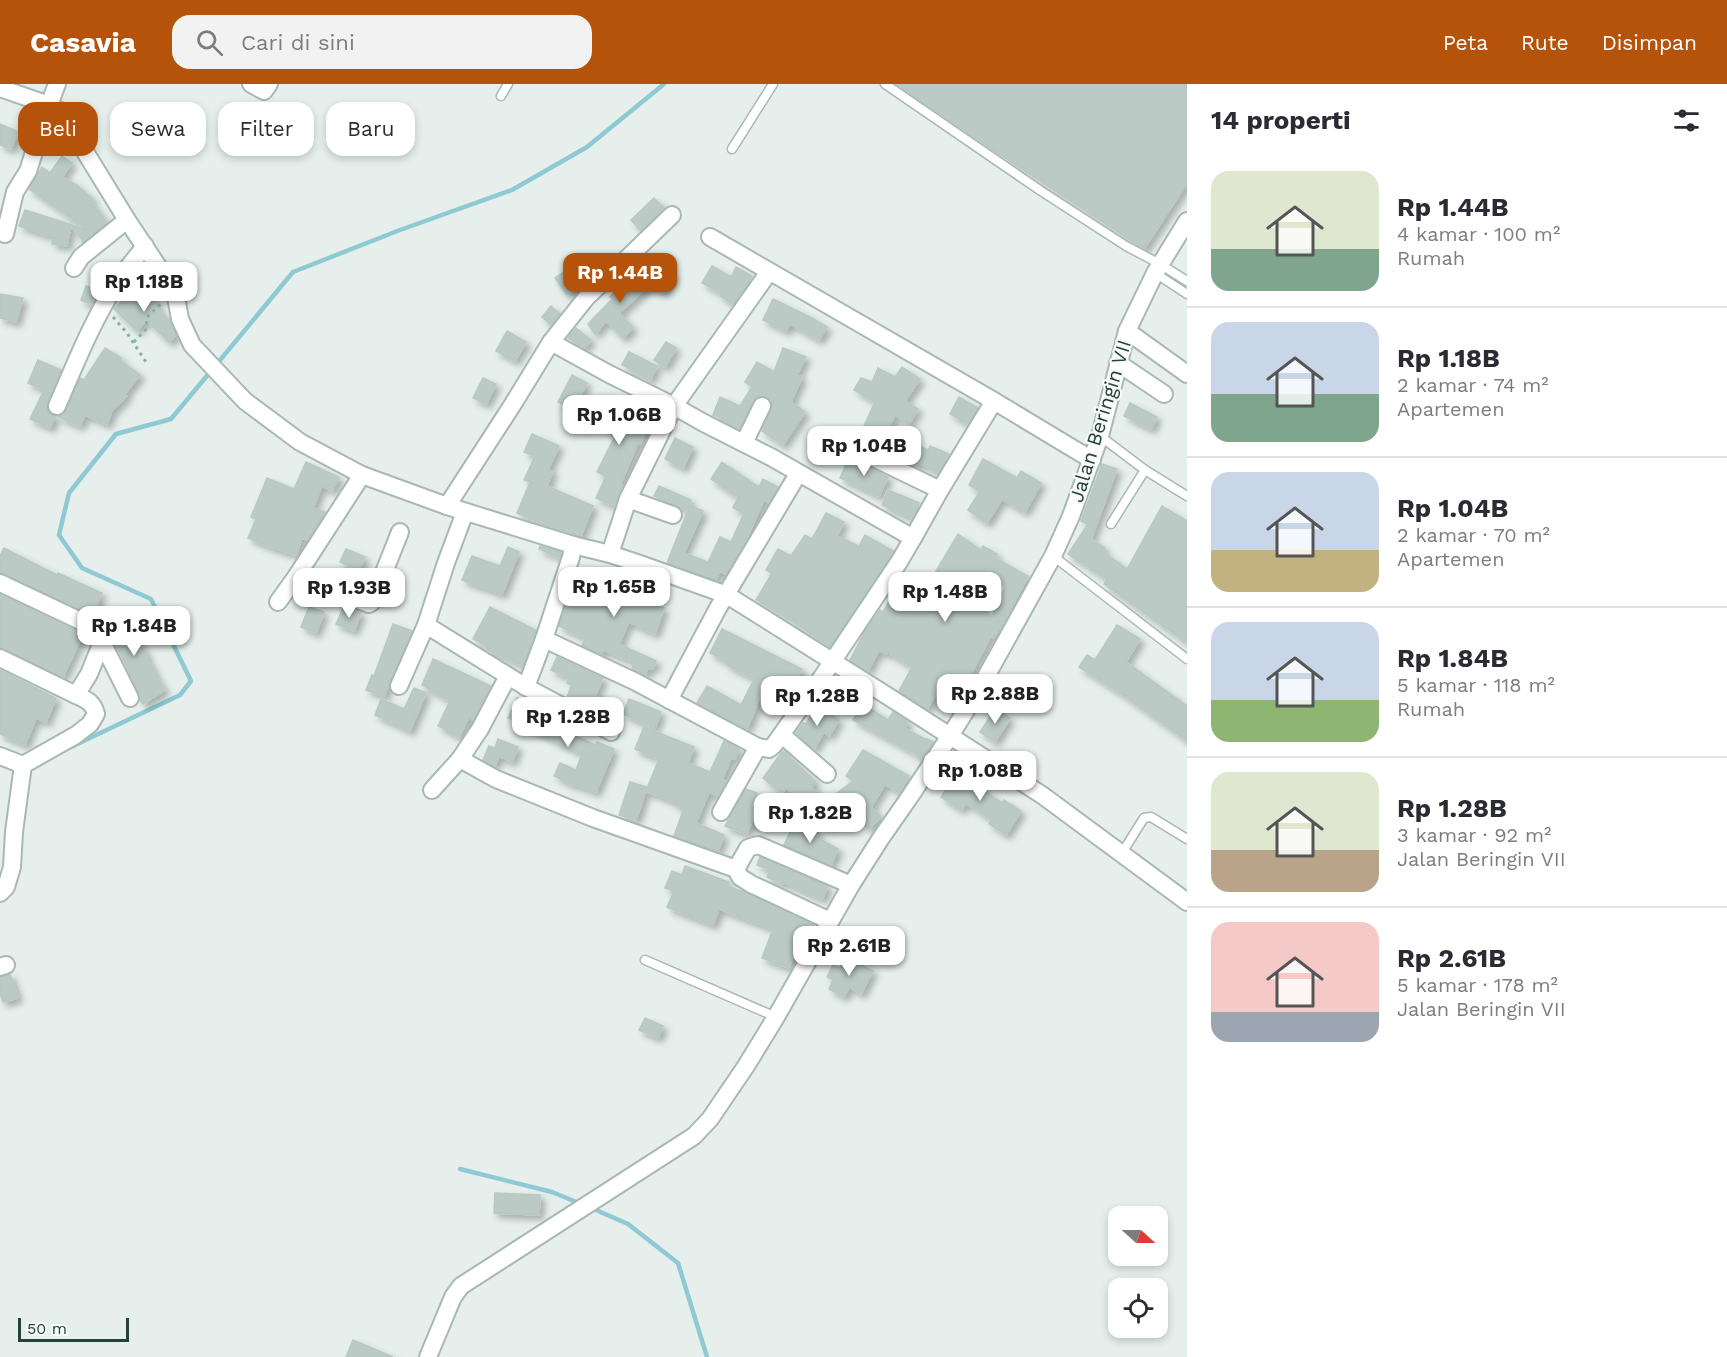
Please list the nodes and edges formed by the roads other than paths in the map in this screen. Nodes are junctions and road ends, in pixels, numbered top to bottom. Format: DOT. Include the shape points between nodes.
graph roads {
  1 [pos="57,84"];
  2 [pos="251,84"];
  3 [pos="269,84"];
  4 [pos="508,84"];
  5 [pos="773,84"];
  6 [pos="885,84"];
  7 [pos="0,88"];
  8 [pos="501,96"];
  9 [pos="38,102"];
  10 [pos="55,102"];
  11 [pos="732,150"];
  12 [pos="33,156"];
  13 [pos="85,156"];
  14 [pos="672,214"];
  15 [pos="127,220"];
  16 [pos="1187,221"];
  17 [pos="5,234"];
  18 [pos="710,237"];
  19 [pos="145,246"];
  20 [pos="74,268"];
  21 [pos="1158,268"];
  22 [pos="769,272"];
  23 [pos="1187,281"];
  24 [pos="1187,294"];
  25 [pos="1127,331"];
  26 [pos="551,342"];
  27 [pos="1118,363"];
  28 [pos="1187,374"];
  29 [pos="1164,394"];
  30 [pos="994,401"];
  31 [pos="57,406"];
  32 [pos="674,406"];
  33 [pos="762,406"];
  34 [pos="1100,436"];
  35 [pos="744,442"];
  36 [pos="849,446"];
  37 [pos="1092,460"];
  38 [pos="1145,470"];
  39 [pos="798,474"];
  40 [pos="362,475"];
  41 [pos="940,490"];
  42 [pos="1187,496"];
  43 [pos="628,499"];
  44 [pos="447,506"];
  45 [pos="465,512"];
  46 [pos="673,515"];
  47 [pos="1111,524"];
  48 [pos="400,532"];
  49 [pos="913,538"];
  50 [pos="572,551"];
  51 [pos="610,554"];
  52 [pos="1053,556"];
  53 [pos="296,577"];
  54 [pos="0,583"];
  55 [pos="723,601"];
  56 [pos="278,602"];
  57 [pos="426,626"];
  58 [pos="544,639"];
  59 [pos="102,642"];
  60 [pos="0,658"];
  61 [pos="1187,658"];
  62 [pos="828,668"];
  63 [pos="508,676"];
  64 [pos="399,686"];
  65 [pos="526,687"];
  66 [pos="76,695"];
  67 [pos="130,698"];
  68 [pos="669,700"];
  69 [pos="611,732"];
  70 [pos="782,735"];
  71 [pos="950,736"];
  72 [pos="758,747"];
  73 [pos="0,756"];
  74 [pos="459,759"];
  75 [pos="23,765"];
  76 [pos="827,774"];
  77 [pos="432,790"];
  78 [pos="721,812"];
  79 [pos="7,828"];
  80 [pos="1187,839"];
  81 [pos="1122,853"];
  82 [pos="736,869"];
  83 [pos="851,885"];
  84 [pos="0,893"];
  85 [pos="1187,902"];
  86 [pos="830,921"];
  87 [pos="645,960"];
  88 [pos="776,1017"];
  89 [pos="429,1357"];
  1 -- 10 [label="street"];
  2 -- 3 [label="street" via="264,91"];
  4 -- 8 [label="lane"];
  5 -- 11 [label="lane"];
  6 -- 21 [label="lane"];
  7 -- 9 [label="street"];
  12 -- 17 [label="street" via="15,192"];
  13 -- 15 [label="street"];
  14 -- 26 [label="street" via="586,298"];
  15 -- 19 [label="street"];
  15 -- 20 [label="street" via="81,257"];
  16 -- 21 [label="street, Jalan Beringin VII"];
  18 -- 22 [label="street"];
  19 -- 31 [label="street" via="103,307"];
  19 -- 40 [label="street" via="175,292 180,319 192,345 218,374 245,401 300,442"];
  21 -- 23 [label="lane"];
  21 -- 24 [label="lane"];
  21 -- 25 [label="street, Jalan Beringin VII"];
  22 -- 30 [label="street"];
  22 -- 32 [label="street"];
  25 -- 27 [label="street, Jalan Beringin VII"];
  25 -- 28 [label="street"];
  26 -- 32 [label="street"];
  26 -- 44 [label="street"];
  27 -- 29 [label="street"];
  27 -- 34 [label="street, Jalan Beringin VII"];
  30 -- 37 [label="street"];
  30 -- 41 [label="street"];
  32 -- 35 [label="street"];
  32 -- 43 [label="street"];
  33 -- 35 [label="street"];
  34 -- 37 [label="street, Jalan Beringin VII"];
  34 -- 38 [label="lane"];
  35 -- 39 [label="street"];
  36 -- 41 [label="street"];
  37 -- 52 [label="street, Jalan Beringin VII"];
  38 -- 42 [label="lane"];
  38 -- 47 [label="lane"];
  39 -- 49 [label="street"];
  39 -- 55 [label="street"];
  40 -- 44 [label="street"];
  40 -- 53 [label="street"];
  41 -- 49 [label="street"];
  43 -- 46 [label="street"];
  43 -- 51 [label="street"];
  44 -- 45 [label="street"];
  45 -- 50 [label="street"];
  45 -- 57 [label="street"];
  48 -- 53 [label="street" via="369,604"];
  49 -- 62 [label="street"];
  50 -- 51 [label="street"];
  50 -- 58 [label="street"];
  51 -- 55 [label="street"];
  52 -- 61 [label="lane"];
  52 -- 71 [label="street, Jalan Beringin VII"];
  53 -- 56 [label="street"];
  54 -- 59 [label="street" via="89,625"];
  55 -- 62 [label="street"];
  55 -- 68 [label="street"];
  57 -- 63 [label="street"];
  57 -- 64 [label="street"];
  58 -- 65 [label="street"];
  58 -- 68 [label="street"];
  59 -- 66 [label="street"];
  59 -- 67 [label="street"];
  60 -- 66 [label="street"];
  62 -- 70 [label="street"];
  62 -- 71 [label="street"];
  63 -- 65 [label="street"];
  63 -- 74 [label="street"];
  65 -- 69 [label="street"];
  66 -- 75 [label="street" via="94,707 96,714 90,724"];
  68 -- 72 [label="street"];
  70 -- 72 [label="street" via="769,749"];
  70 -- 76 [label="street"];
  71 -- 81 [label="street"];
  71 -- 83 [label="street, Jalan Beringin VII"];
  72 -- 78 [label="street"];
  73 -- 75 [label="street"];
  74 -- 77 [label="street"];
  74 -- 82 [label="street" via="496,779 571,809"];
  75 -- 79 [label="street"];
  79 -- 84 [label="street" via="12,867"];
  80 -- 81 [label="lane" via="1148,817"];
  81 -- 85 [label="street"];
  82 -- 83 [label="street" via="748,848 758,845"];
  82 -- 86 [label="street" via="743,880"];
  83 -- 86 [label="street, Jalan Beringin VII"];
  86 -- 88 [label="street, Jalan Beringin VII"];
  87 -- 88 [label="lane"];
  88 -- 89 [label="street, Jalan Beringin VII" via="747,1066 702,1128 684,1144 461,1286"];
}
